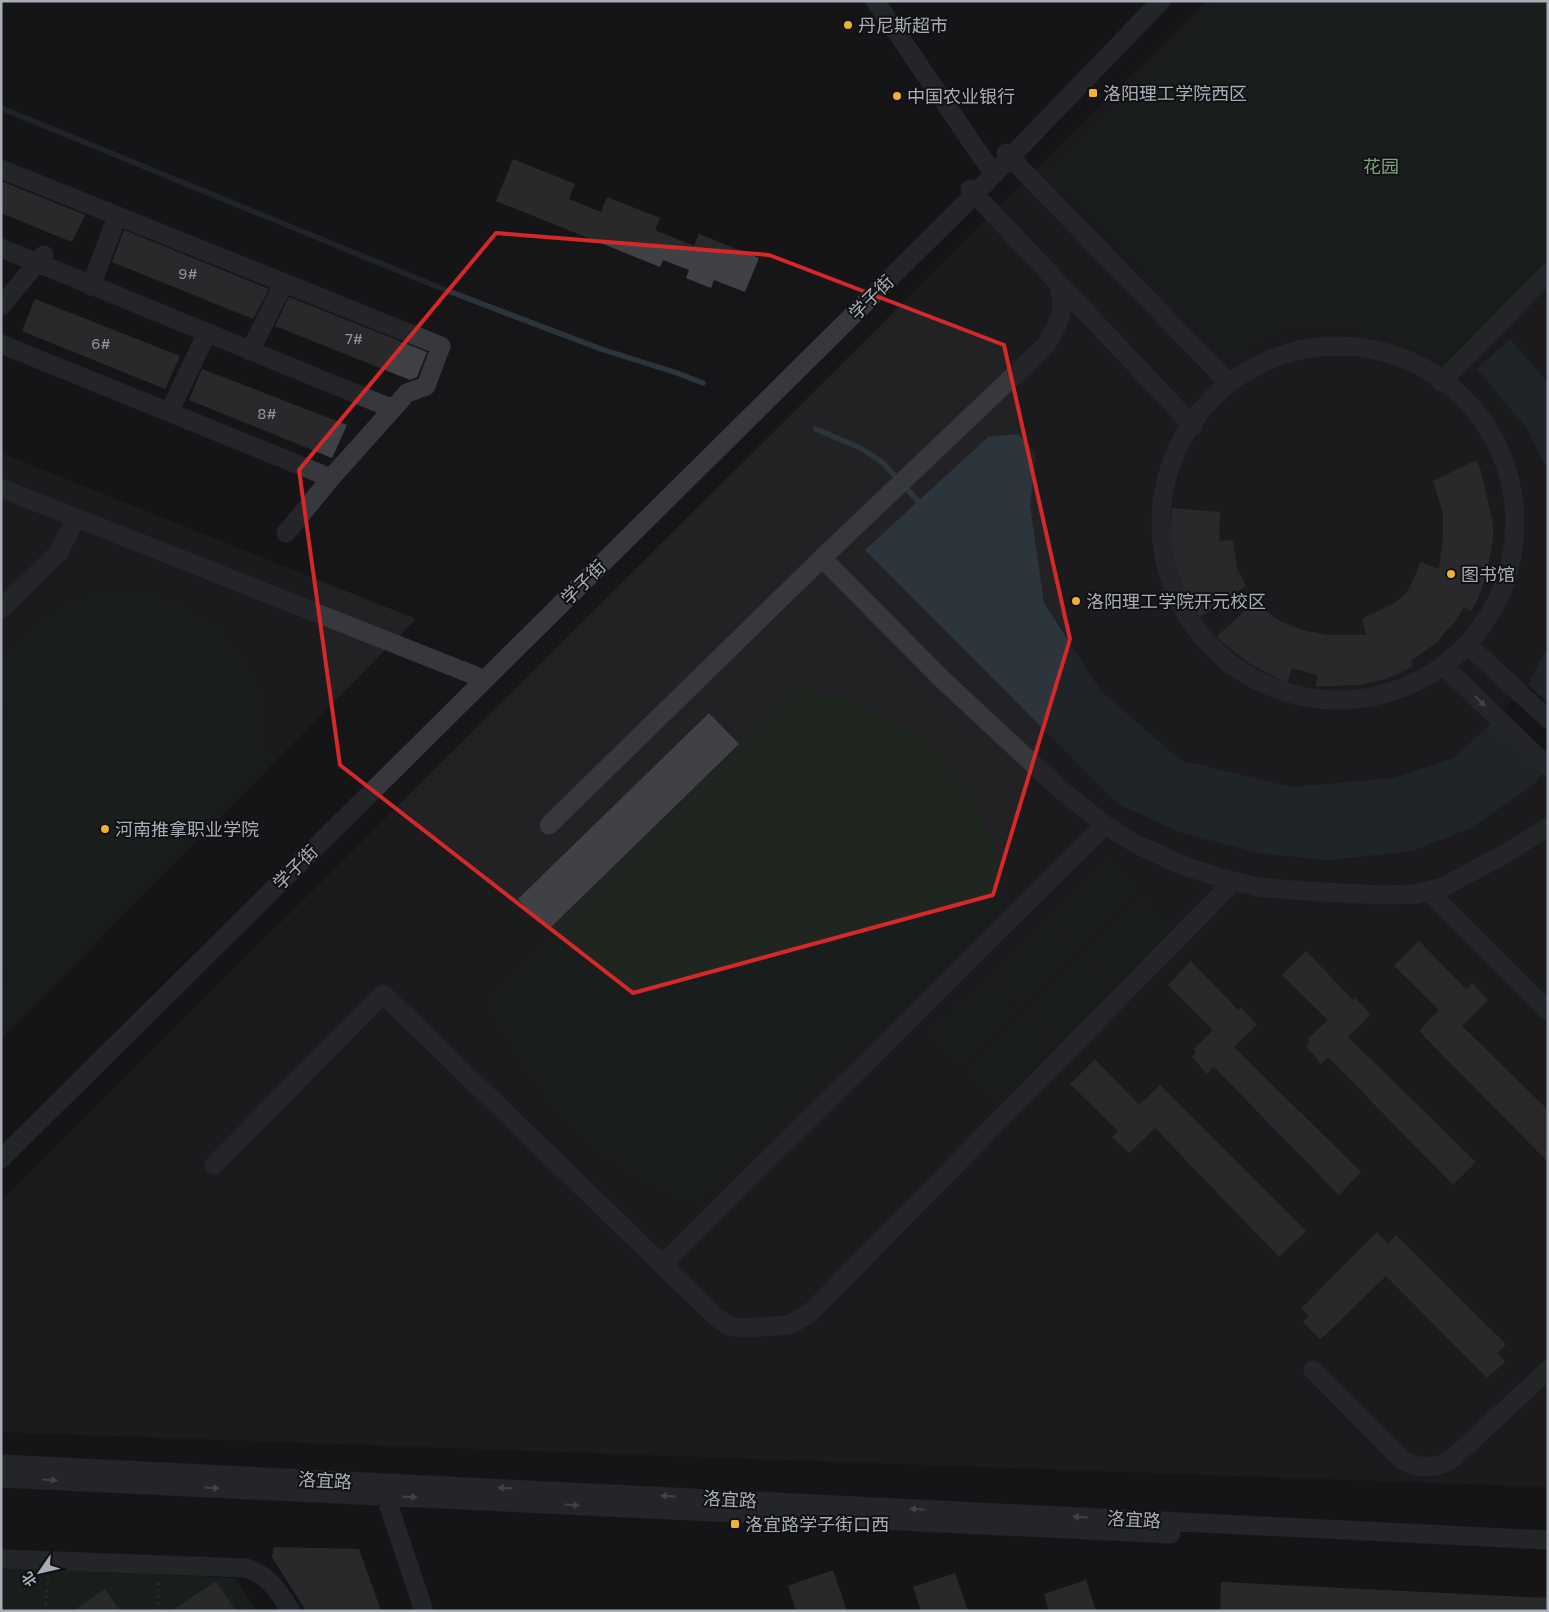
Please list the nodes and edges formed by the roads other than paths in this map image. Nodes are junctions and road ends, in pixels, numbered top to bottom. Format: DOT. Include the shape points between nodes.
graph roads {
  1 [pos="875,1"];
  2 [pos="1152,1"];
  3 [pos="1161,1"];
  4 [pos="1008,156"];
  5 [pos="1,169"];
  6 [pos="993,171"];
  7 [pos="972,192"];
  8 [pos="117,216"];
  9 [pos="1,248"];
  10 [pos="41,258"];
  11 [pos="1548,273"];
  12 [pos="284,283"];
  13 [pos="1058,283"];
  14 [pos="91,286"];
  15 [pos="1,306"];
  16 [pos="207,333"];
  17 [pos="1,344"];
  18 [pos="250,351"];
  19 [pos="1228,382"];
  20 [pos="1441,382"];
  21 [pos="393,409"];
  22 [pos="169,412"];
  23 [pos="1194,426"];
  24 [pos="331,478"];
  25 [pos="1,488"];
  26 [pos="76,518"];
  27 [pos="286,533"];
  28 [pos="822,558"];
  29 [pos="1,609"];
  30 [pos="1468,645"];
  31 [pos="1445,667"];
  32 [pos="479,679"];
  33 [pos="1548,719"];
  34 [pos="1548,767"];
  35 [pos="549,825"];
  36 [pos="1106,825"];
  37 [pos="1548,827"];
  38 [pos="1234,881"];
  39 [pos="1428,891"];
  40 [pos="1548,1011"];
  41 [pos="1,1148"];
  42 [pos="1,1159"];
  43 [pos="214,1165"];
  44 [pos="662,1265"];
  45 [pos="1313,1370"];
  46 [pos="1548,1370"];
  47 [pos="1,1464"];
  48 [pos="1,1478"];
  49 [pos="383,1489"];
  50 [pos="1548,1540"];
  51 [pos="1548,1553"];
  52 [pos="1,1559"];
  53 [pos="291,1611"];
  54 [pos="424,1611"];
  1 -- 6 [label="street"];
  2 -- 4 [label="street, 学子街"];
  3 -- 4 [label="street, 学子街"];
  4 -- 6 [label="street, 学子街"];
  4 -- 19 [label="street"];
  5 -- 8 [label="street"];
  6 -- 7 [label="street, 学子街"];
  7 -- 13 [label="street"];
  7 -- 32 [label="street, 学子街"];
  8 -- 12 [label="street"];
  8 -- 14 [label="street"];
  9 -- 10 [label="street"];
  10 -- 14 [label="street"];
  10 -- 15 [label="street"];
  11 -- 20 [label="street"];
  12 -- 18 [label="street"];
  12 -- 21 [label="street" via="441,346 426,386 407,393"];
  13 -- 23 [label="street"];
  13 -- 28 [label="street" via="1062,310 1045,346"];
  14 -- 16 [label="street"];
  16 -- 18 [label="street"];
  16 -- 22 [label="street"];
  17 -- 22 [label="street"];
  18 -- 21 [label="street"];
  19 -- 20 [label="street" via="1266,358 1314,344 1383,350 1422,367"];
  19 -- 23 [label="street"];
  20 -- 30 [label="street" via="1478,420 1500,453 1512,482 1515,503 1515,526 1507,574 1487,621"];
  21 -- 24 [label="street"];
  22 -- 24 [label="street"];
  23 -- 31 [label="street" via="1174,458 1161,497 1161,535 1166,562 1182,603 1200,631 1229,661 1244,674 1280,690 1300,695 1346,698 1401,690"];
  24 -- 27 [label="street"];
  25 -- 26 [label="street"];
  26 -- 29 [label="street" via="59,552"];
  26 -- 32 [label="street"];
  28 -- 35 [label="street"];
  28 -- 36 [label="street" via="942,680 1061,790"];
  30 -- 31 [label="street"];
  30 -- 33 [label="street"];
  31 -- 34 [label="street, one-way"];
  32 -- 41 [label="street, 学子街"];
  32 -- 42 [label="street, 学子街"];
  36 -- 38 [label="street" via="1136,844 1184,866"];
  36 -- 44 [label="street"];
  37 -- 39 [label="street" via="1478,869 1444,887"];
  38 -- 39 [label="street" via="1258,887 1304,891 1416,894"];
  38 -- 44 [label="street" via="799,1321 782,1326 729,1326"];
  39 -- 40 [label="street"];
  43 -- 44 [label="street" via="384,994"];
  45 -- 46 [label="street" via="1402,1460 1411,1465 1439,1467"];
  47 -- 49 [label="street, 洛宜路"];
  48 -- 49 [label="street, 洛宜路, one-way"];
  50 -- 49 [label="street, 洛宜路, one-way"];
  49 -- 51 [label="street, 洛宜路, one-way"];
  49 -- 54 [label="street"];
  52 -- 53 [label="street" via="246,1568 259,1572 274,1585"];
}
